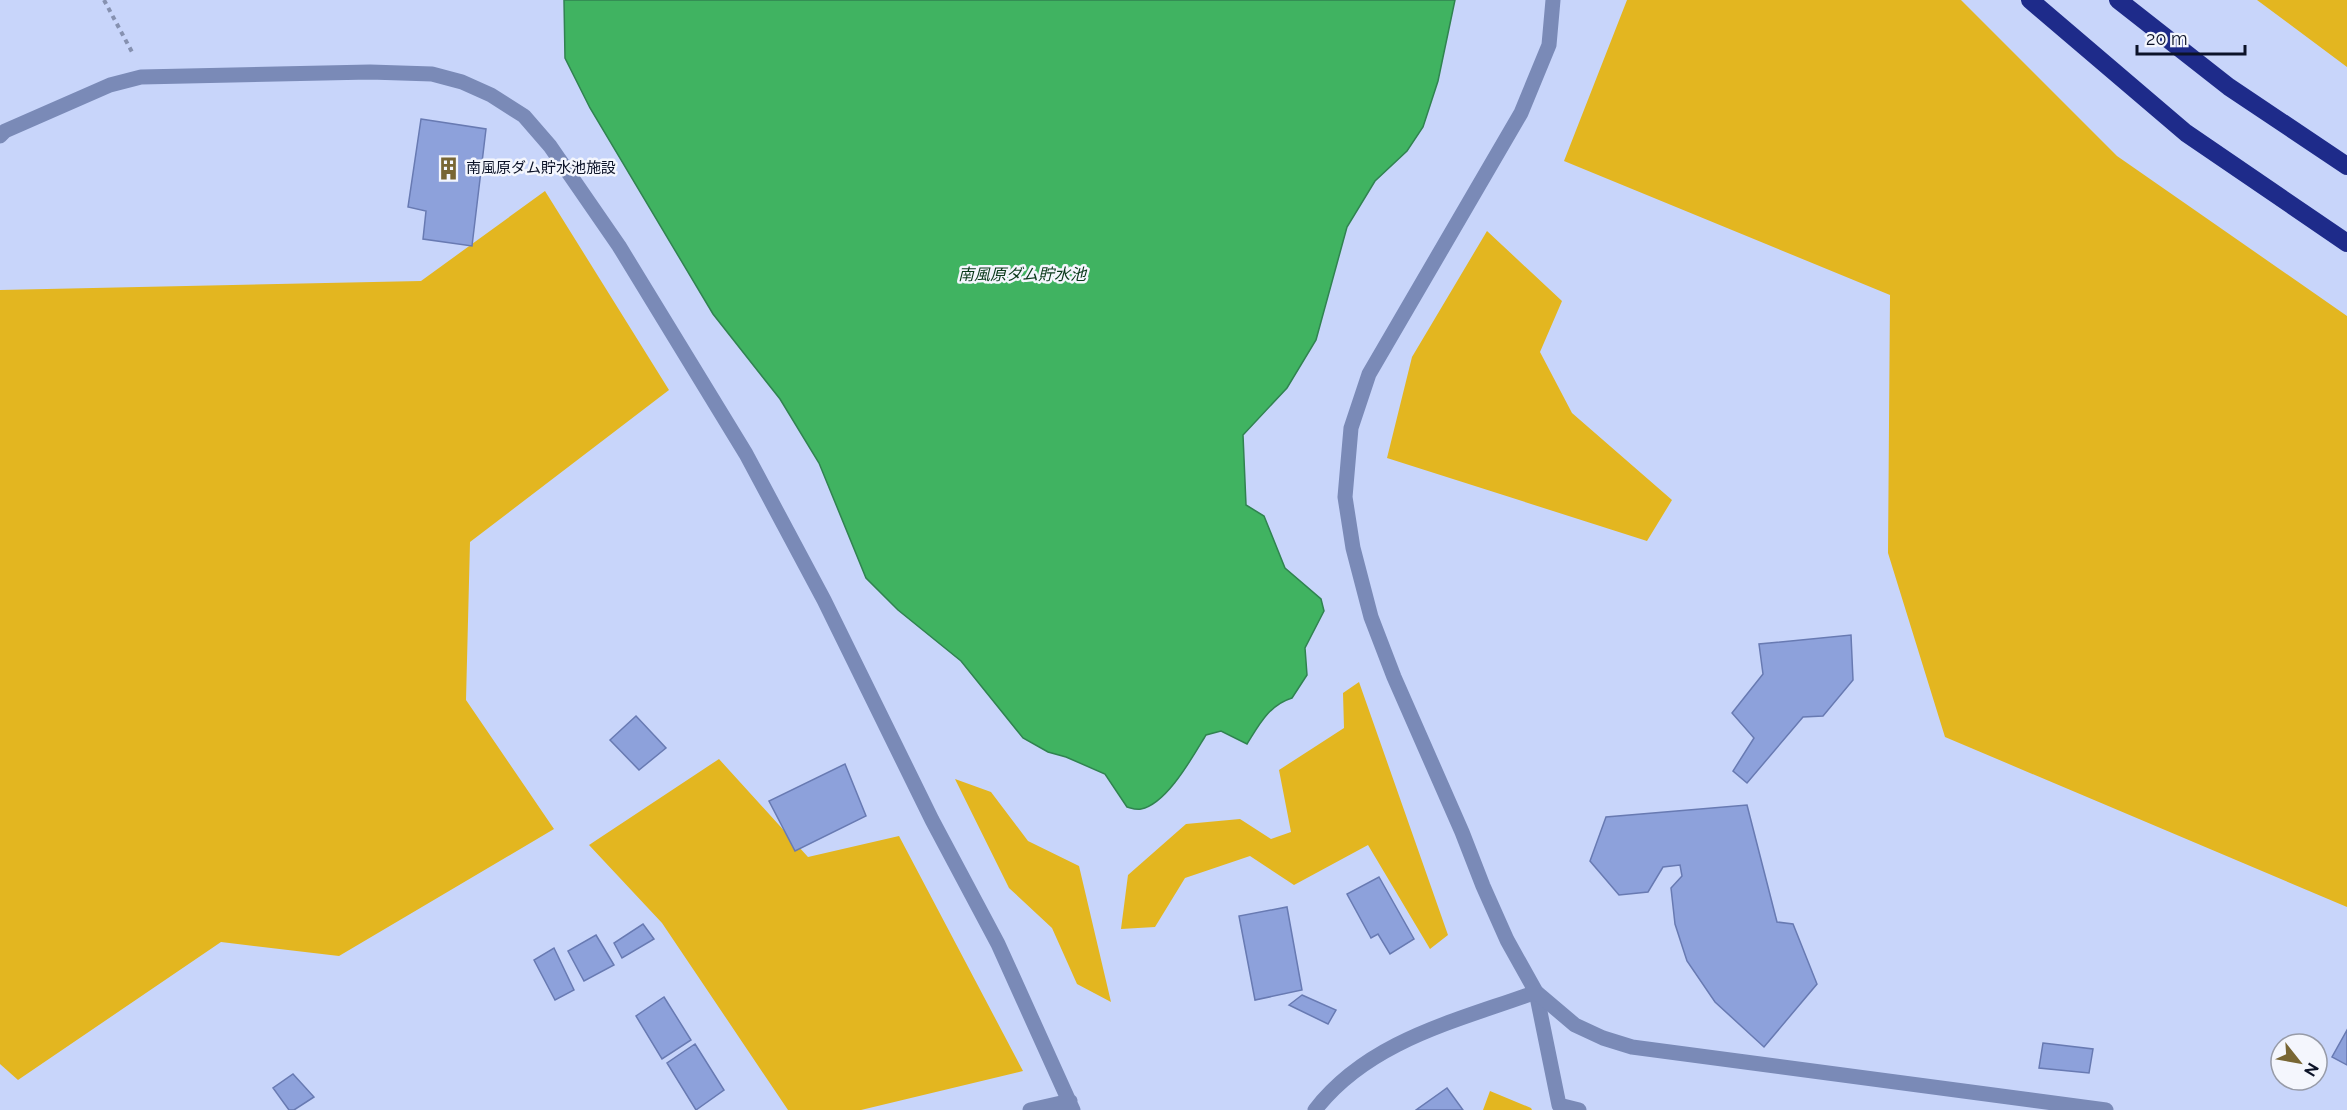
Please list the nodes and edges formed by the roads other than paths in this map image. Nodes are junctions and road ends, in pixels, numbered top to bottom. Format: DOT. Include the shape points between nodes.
graph roads {
  1 [pos="1553,0"];
  2 [pos="2030,0"];
  3 [pos="2118,0"];
  4 [pos="0,136"];
  5 [pos="2347,166"];
  6 [pos="2347,243"];
  7 [pos="1536,992"];
  8 [pos="1071,1105"];
  9 [pos="1030,1110"];
  10 [pos="1315,1110"];
  11 [pos="1579,1110"];
  12 [pos="2106,1110"];
  1 -- 7 [label="street" via="1549,45 1521,113 1369,374 1351,428 1345,496 1353,548 1371,617 1483,886"];
  2 -- 6 [label="highway" via="2186,133"];
  3 -- 5 [label="highway" via="2229,87"];
  4 -- 8 [label="street" via="110,85 141,77 432,74 491,95 524,116 550,146 619,246 746,454 998,944"];
  7 -- 10 [label="street" via="1410,1037 1365,1063 1329,1092"];
  7 -- 11 [label="street" via="1559,1105"];
  7 -- 12 [label="street" via="1575,1025 1632,1047"];
  8 -- 9 [label="street"];
}
